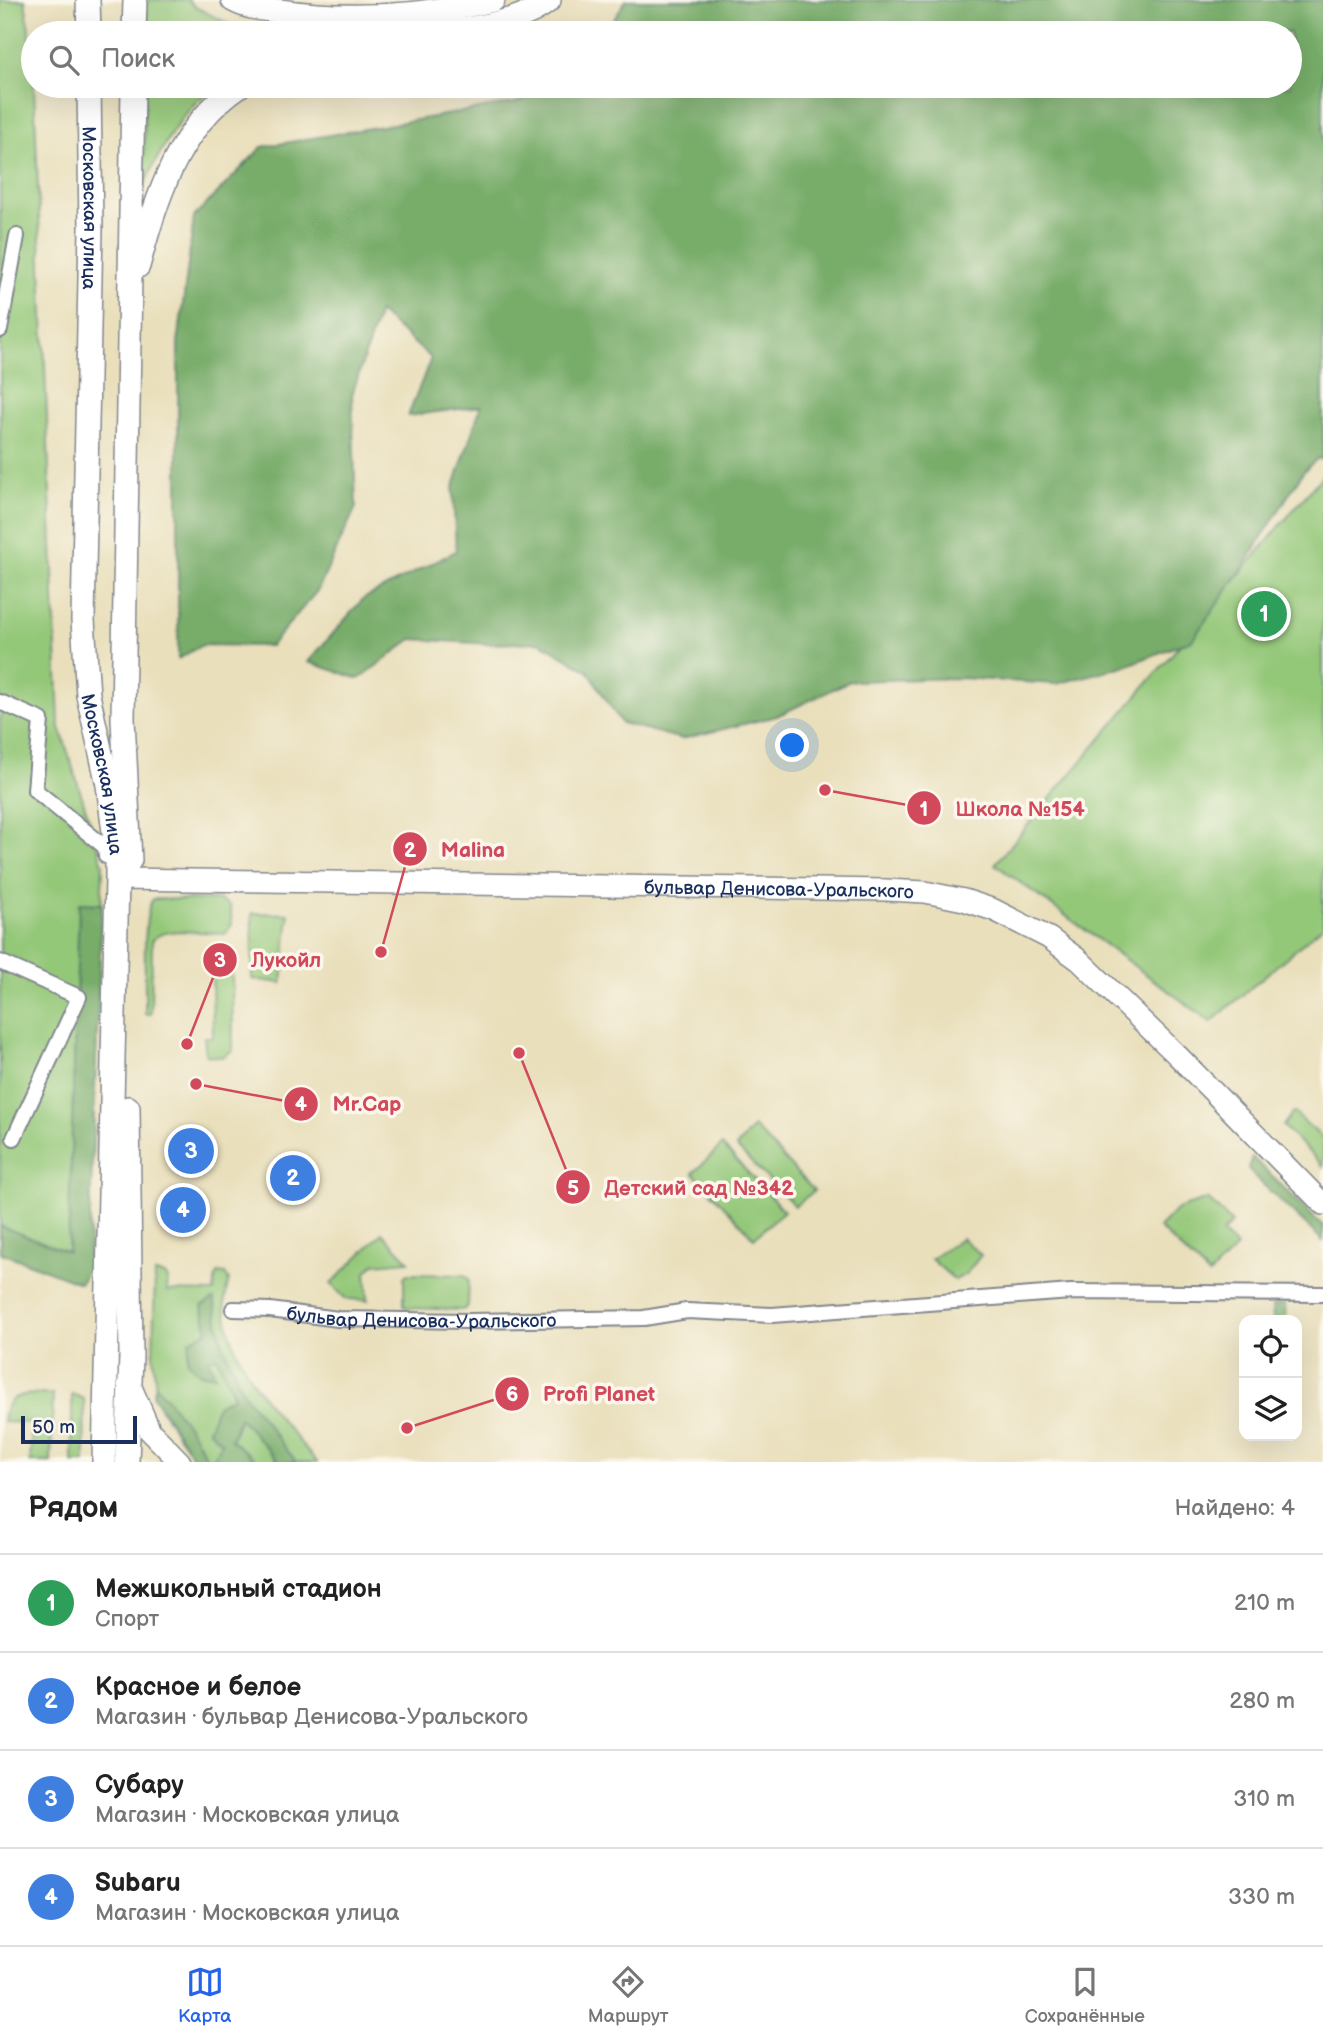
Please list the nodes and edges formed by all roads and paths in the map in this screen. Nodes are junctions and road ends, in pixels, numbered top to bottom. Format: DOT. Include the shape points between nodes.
graph roads {
  1 [pos="88,0"];
  2 [pos="135,0"];
  3 [pos="233,0"];
  4 [pos="493,0"];
  5 [pos="549,0"];
  6 [pos="89,21"];
  7 [pos="134,21"];
  8 [pos="503,21"];
  9 [pos="89,98"];
  10 [pos="133,98"];
  11 [pos="221,98"];
  12 [pos="17,236"];
  13 [pos="128,299"];
  14 [pos="0,330"];
  15 [pos="0,702"];
  16 [pos="117,855"];
  17 [pos="124,878"];
  18 [pos="0,962"];
  19 [pos="14,1138"];
  20 [pos="1323,1204"];
  21 [pos="1323,1294"];
  22 [pos="233,1309"];
  23 [pos="105,1381"];
  24 [pos="130,1385"];
  25 [pos="104,1462"];
  26 [pos="127,1462"];
  27 [pos="180,1462"];
  1 -- 6 [label="main road"];
  2 -- 7 [label="main road"];
  3 -- 4 [label="main road" via="243,6 300,14 387,15 456,9"];
  5 -- 8 [label="main road" via="541,8"];
  9 -- 16 [label="main road, Московская улица" via="83,620 85,672"];
  10 -- 13 [label="main road, Московская улица"];
  11 -- 13 [label="main road" via="173,160 155,204"];
  12 -- 14 [label="street"];
  13 -- 17 [label="main road, Московская улица" via="123,719 130,824"];
  15 -- 16 [label="street" via="41,720 35,790 104,847 106,856"];
  16 -- 17 [label="main road, Московская улица"];
  17 -- 20 [label="street, бульвар Денисова-Уральского" via="874,890 925,892 964,900 1021,922 1079,960"];
  17 -- 23 [label="main road, Московская улица"];
  17 -- 24 [label="main road, Московская улица"];
  18 -- 19 [label="street" via="79,997"];
  21 -- 22 [label="street, бульвар Денисова-Уральского" via="1070,1292 772,1315 687,1311 644,1318 482,1321 338,1319"];
  23 -- 24 [label="street"];
  23 -- 25 [label="main road, Московская улица"];
  24 -- 26 [label="main road, Московская улица"];
  24 -- 27 [label="street" via="150,1431"];
}
